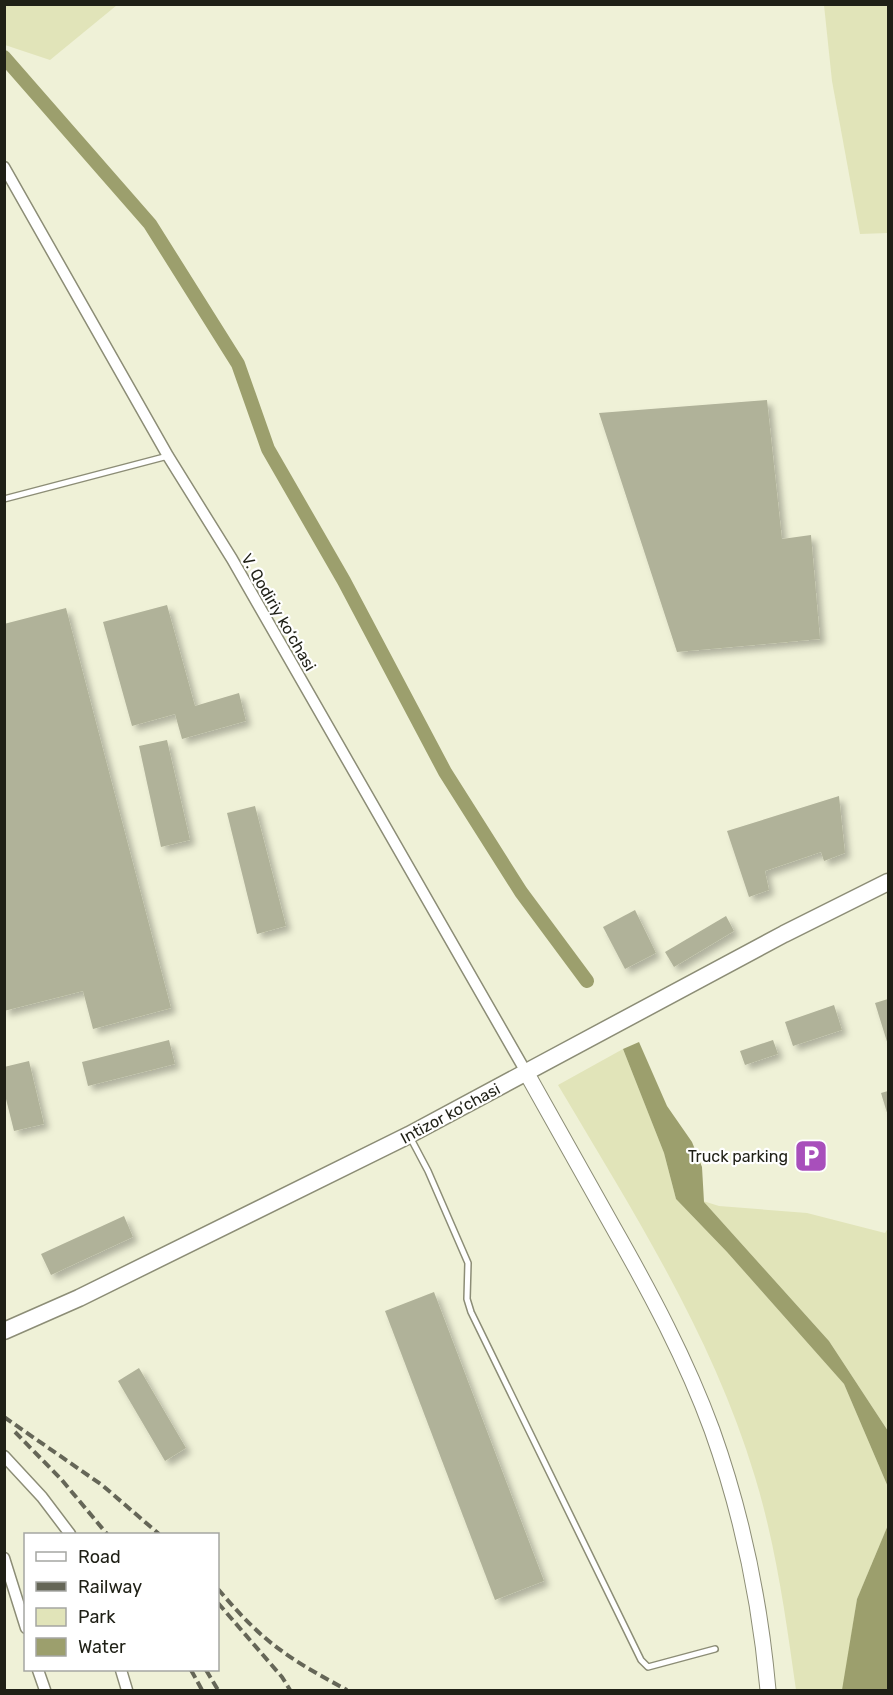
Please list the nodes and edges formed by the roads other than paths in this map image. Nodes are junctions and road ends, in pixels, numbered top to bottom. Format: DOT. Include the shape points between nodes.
graph roads {
  1 [pos="4,167"];
  2 [pos="168,456"];
  3 [pos="4,499"];
  4 [pos="888,882"];
  5 [pos="526,1072"];
  6 [pos="410,1135"];
  7 [pos="4,1331"];
  8 [pos="4,1456"];
  9 [pos="69,1533"];
  10 [pos="4,1558"];
  11 [pos="24,1622"];
  12 [pos="715,1649"];
  13 [pos="38,1671"];
  14 [pos="122,1671"];
  15 [pos="45,1690"];
  16 [pos="127,1690"];
  17 [pos="768,1690"];
  1 -- 2 [label="street, V. Qodiriy ko‘chasi"];
  2 -- 3 [label="lane"];
  2 -- 5 [label="street, V. Qodiriy ko‘chasi" via="232,559"];
  4 -- 5 [label="main road, Intizor ko‘chasi"];
  5 -- 6 [label="main road, Intizor ko‘chasi"];
  5 -- 17 [label="street" via="647,1288 711,1428 734,1496 751,1568"];
  6 -- 7 [label="main road, Intizor ko‘chasi"];
  6 -- 12 [label="lane" via="468,1263 467,1299 471,1312 641,1660 648,1667 659,1666"];
  8 -- 9 [label="street"];
  10 -- 11 [label="street"];
  13 -- 15 [label="street"];
  14 -- 16 [label="street"];
}
